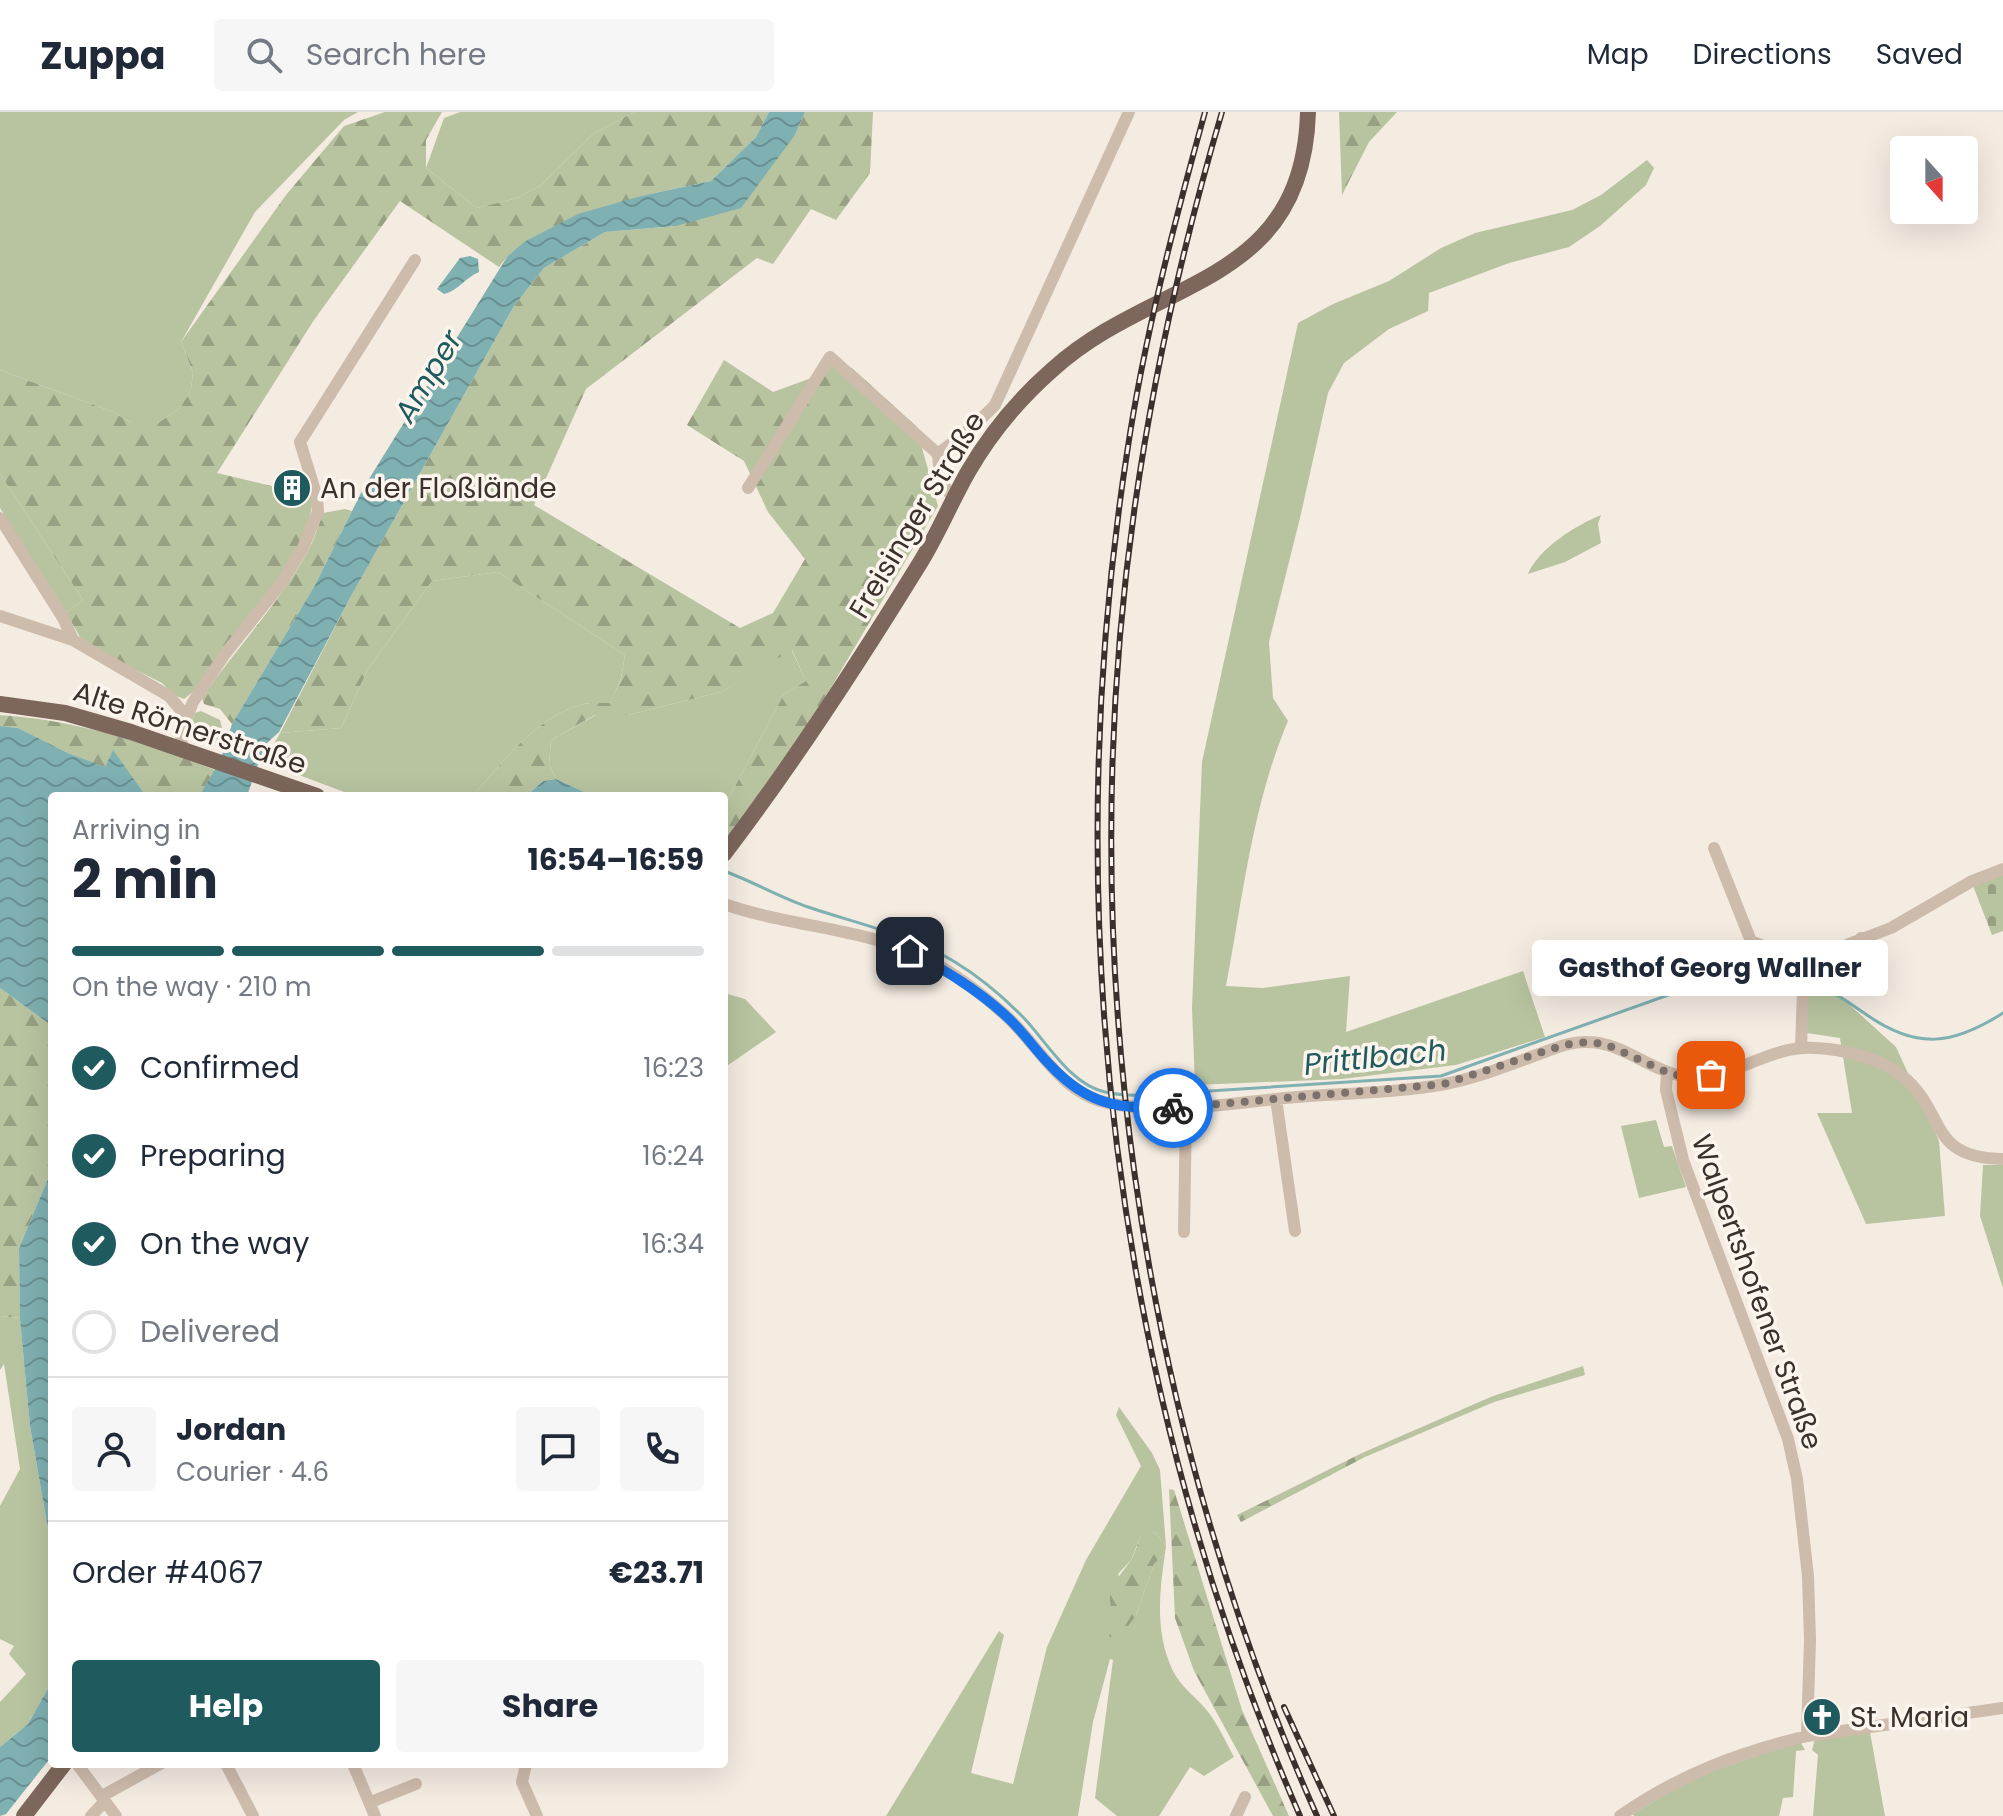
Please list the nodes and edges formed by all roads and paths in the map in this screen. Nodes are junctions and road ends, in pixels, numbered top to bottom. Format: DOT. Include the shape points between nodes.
graph roads {
  1 [pos="1129,112"];
  2 [pos="1308,112"];
  3 [pos="415,260"];
  4 [pos="938,454"];
  5 [pos="748,488"];
  6 [pos="954,500"];
  7 [pos="0,518"];
  8 [pos="0,616"];
  9 [pos="73,640"];
  10 [pos="0,704"];
  11 [pos="186,716"];
  12 [pos="182,749"];
  13 [pos="306,792"];
  14 [pos="1714,848"];
  15 [pos="728,849"];
  16 [pos="2003,869"];
  17 [pos="728,905"];
  18 [pos="1861,938"];
  19 [pos="1804,961"];
  20 [pos="1875,984"];
  21 [pos="1801,1048"];
  22 [pos="1667,1073"];
  23 [pos="1276,1099"];
  24 [pos="1180,1108"];
  25 [pos="2003,1159"];
  26 [pos="1295,1231"];
  27 [pos="1184,1232"];
  28 [pos="2003,1708"];
  29 [pos="1807,1736"];
  30 [pos="61,1768"];
  31 [pos="80,1768"];
  32 [pos="153,1768"];
  33 [pos="228,1768"];
  34 [pos="355,1768"];
  35 [pos="525,1768"];
  36 [pos="416,1784"];
  37 [pos="1245,1797"];
  38 [pos="104,1798"];
  39 [pos="371,1802"];
  40 [pos="24,1816"];
  41 [pos="91,1816"];
  42 [pos="116,1816"];
  43 [pos="253,1816"];
  44 [pos="375,1816"];
  45 [pos="537,1816"];
  46 [pos="1236,1816"];
  47 [pos="1620,1816"];
  1 -- 4 [label="street" via="995,405"];
  2 -- 6 [label="main road, Freisinger Straße" via="1298,179 1259,241 1217,274 1106,330 1051,370 989,438"];
  3 -- 11 [label="street" via="300,442 318,502 303,548"];
  4 -- 5 [label="street" via="830,357"];
  4 -- 6 [label="street" via="940,479"];
  6 -- 15 [label="main road, Freisinger Straße" via="859,660"];
  7 -- 9 [label="street"];
  8 -- 9 [label="street"];
  9 -- 11 [label="street" via="169,696"];
  10 -- 12 [label="main road, Alte Römerstraße" via="65,713"];
  11 -- 12 [label="street"];
  12 -- 13 [label="main road, Alte Römerstraße"];
  14 -- 19 [label="street" via="1751,941"];
  16 -- 18 [label="street" via="1891,928"];
  17 -- 24 [label="street" via="910,951 1004,1013 1082,1094 1138,1108"];
  18 -- 19 [label="street"];
  18 -- 20 [label="street"];
  19 -- 21 [label="street"];
  21 -- 22 [label="street" via="1711,1075"];
  21 -- 25 [label="street" via="1831,1050 1887,1066 1920,1094 1955,1147 1971,1157"];
  22 -- 23 [label="street" via="1605,1044 1586,1042 1444,1084"];
  22 -- 29 [label="street, Walpertshofener Straße" via="1666,1090 1683,1160 1788,1439 1797,1479 1810,1607"];
  23 -- 24 [label="street"];
  23 -- 26 [label="street"];
  24 -- 27 [label="street"];
  28 -- 29 [label="street"];
  29 -- 47 [label="street" via="1690,1774"];
  30 -- 40 [label="main road"];
  31 -- 38 [label="street"];
  32 -- 38 [label="street"];
  33 -- 43 [label="street"];
  34 -- 39 [label="street"];
  35 -- 45 [label="street" via="522,1782"];
  36 -- 39 [label="street"];
  37 -- 46 [label="street"];
  38 -- 41 [label="street"];
  38 -- 42 [label="street"];
  39 -- 44 [label="street"];
}
